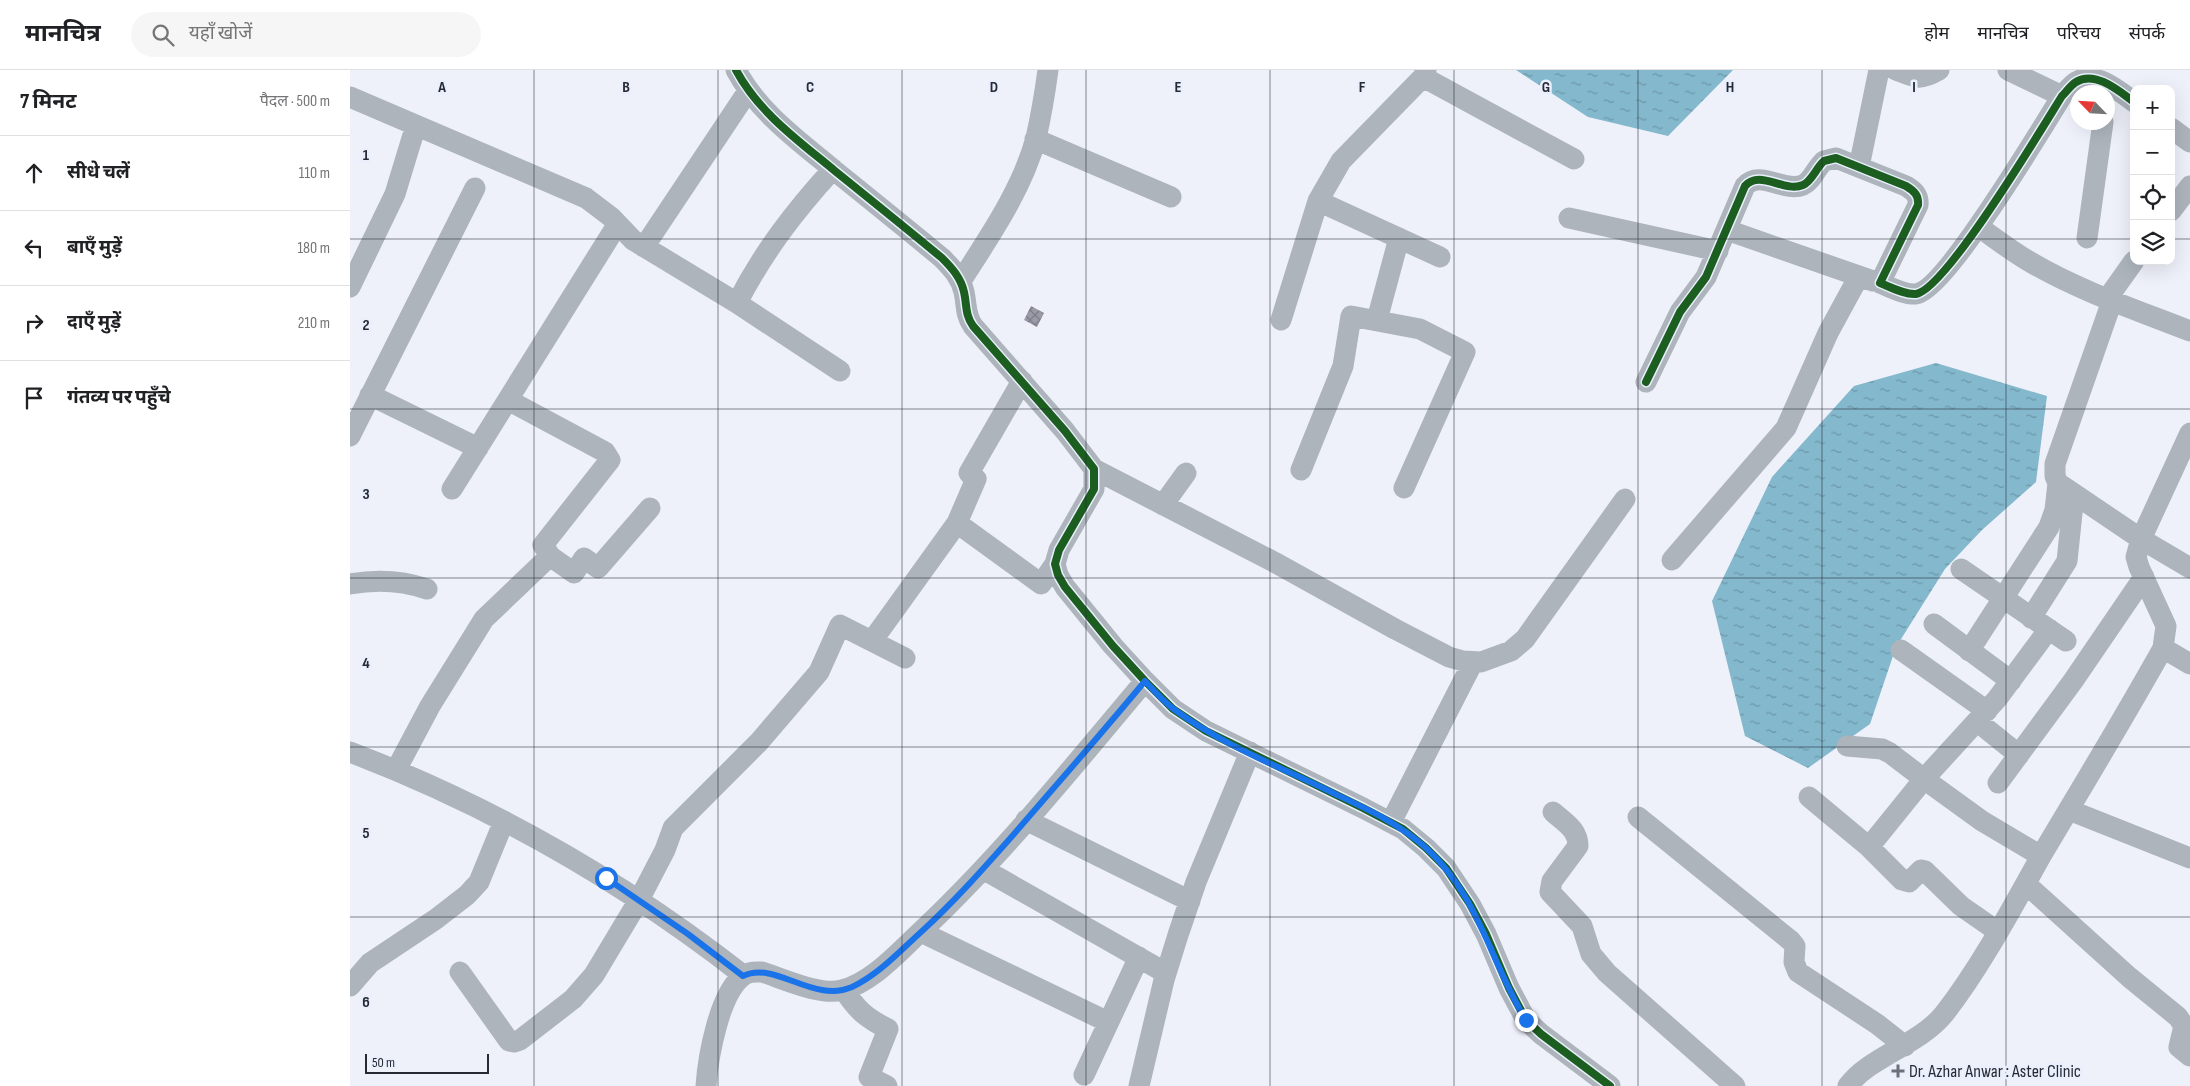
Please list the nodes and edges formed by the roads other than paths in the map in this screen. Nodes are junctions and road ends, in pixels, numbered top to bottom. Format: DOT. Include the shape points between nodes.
graph roads {
  1 [pos="736,70"];
  2 [pos="1048,70"];
  3 [pos="1879,70"];
  4 [pos="1896,70"];
  5 [pos="1939,70"];
  6 [pos="2008,70"];
  7 [pos="1425,73"];
  8 [pos="2098,74"];
  9 [pos="2116,90"];
  10 [pos="748,91"];
  11 [pos="2062,96"];
  12 [pos="350,97"];
  13 [pos="2130,99"];
  14 [pos="416,125"];
  15 [pos="2102,130"];
  16 [pos="2174,130"];
  17 [pos="1035,139"];
  18 [pos="2190,142"];
  19 [pos="1574,158"];
  20 [pos="1859,167"];
  21 [pos="833,169"];
  22 [pos="2190,186"];
  23 [pos="475,188"];
  24 [pos="1171,197"];
  25 [pos="1318,201"];
  26 [pos="2175,206"];
  27 [pos="1569,218"];
  28 [pos="617,225"];
  29 [pos="1979,227"];
  30 [pos="1727,230"];
  31 [pos="1399,238"];
  32 [pos="2087,238"];
  33 [pos="644,247"];
  34 [pos="1718,251"];
  35 [pos="1440,257"];
  36 [pos="2132,265"];
  37 [pos="1859,276"];
  38 [pos="961,281"];
  39 [pos="1880,284"];
  40 [pos="350,287"];
  41 [pos="2110,300"];
  42 [pos="737,303"];
  43 [pos="1281,320"];
  44 [pos="1377,320"];
  45 [pos="2190,331"];
  46 [pos="840,372"];
  47 [pos="1022,381"];
  48 [pos="1646,382"];
  49 [pos="370,395"];
  50 [pos="508,400"];
  51 [pos="350,436"];
  52 [pos="2188,445"];
  53 [pos="478,448"];
  54 [pos="1094,469"];
  55 [pos="1301,470"];
  56 [pos="1186,472"];
  57 [pos="1404,488"];
  58 [pos="2066,488"];
  59 [pos="452,489"];
  60 [pos="1625,500"];
  61 [pos="1163,505"];
  62 [pos="650,508"];
  63 [pos="957,523"];
  64 [pos="2140,539"];
  65 [pos="550,556"];
  66 [pos="1672,560"];
  67 [pos="1055,564"];
  68 [pos="2190,568"];
  69 [pos="1961,569"];
  70 [pos="2144,577"];
  71 [pos="351,586"];
  72 [pos="427,589"];
  73 [pos="2004,600"];
  74 [pos="1934,624"];
  75 [pos="2049,629"];
  76 [pos="872,641"];
  77 [pos="2163,648"];
  78 [pos="1901,650"];
  79 [pos="1969,651"];
  80 [pos="905,658"];
  81 [pos="1473,662"];
  82 [pos="2190,664"];
  83 [pos="1145,681"];
  84 [pos="2011,681"];
  85 [pos="1982,716"];
  86 [pos="1847,746"];
  87 [pos="350,752"];
  88 [pos="1250,752"];
  89 [pos="2019,755"];
  90 [pos="396,770"];
  91 [pos="1924,779"];
  92 [pos="1998,783"];
  93 [pos="1810,797"];
  94 [pos="2069,810"];
  95 [pos="1553,812"];
  96 [pos="1638,817"];
  97 [pos="1026,820"];
  98 [pos="504,821"];
  99 [pos="1391,822"];
  100 [pos="1869,847"];
  101 [pos="2041,856"];
  102 [pos="2190,858"];
  103 [pos="984,869"];
  104 [pos="2026,884"];
  105 [pos="639,900"];
  106 [pos="1190,901"];
  107 [pos="1997,931"];
  108 [pos="921,932"];
  109 [pos="1139,957"];
  110 [pos="460,972"];
  111 [pos="1166,973"];
  112 [pos="743,976"];
  113 [pos="350,986"];
  114 [pos="844,990"];
  115 [pos="1108,1022"];
  116 [pos="1905,1046"];
  117 [pos="2190,1056"];
  118 [pos="1084,1075"];
  119 [pos="706,1086"];
  120 [pos="887,1086"];
  121 [pos="1139,1086"];
  122 [pos="1610,1086"];
  123 [pos="1735,1086"];
  124 [pos="1848,1086"];
  1 -- 10 [label="street"];
  2 -- 17 [label="street"];
  3 -- 20 [label="street"];
  4 -- 5 [label="street" via="1917,78"];
  6 -- 11 [label="street"];
  7 -- 19 [label="street"];
  7 -- 25 [label="street" via="1340,161"];
  8 -- 9 [label="street"];
  8 -- 11 [label="street" via="2077,81"];
  9 -- 13 [label="street"];
  10 -- 21 [label="street" via="778,123"];
  10 -- 33 [label="street"];
  11 -- 29 [label="street"];
  12 -- 14 [label="street"];
  14 -- 28 [label="street" via="586,198"];
  14 -- 40 [label="street" via="395,194"];
  15 -- 32 [label="street"];
  16 -- 18 [label="street"];
  17 -- 24 [label="street"];
  17 -- 38 [label="street" via="1008,202"];
  20 -- 30 [label="street" via="1836,158 1818,166 1808,182 1802,185 1789,186 1762,180 1749,182"];
  20 -- 39 [label="street" via="1906,186 1916,192 1919,199"];
  21 -- 38 [label="street" via="942,258"];
  21 -- 42 [label="street" via="768,248"];
  22 -- 26 [label="street"];
  23 -- 49 [label="street"];
  25 -- 31 [label="street"];
  25 -- 43 [label="street"];
  27 -- 34 [label="street"];
  28 -- 33 [label="street"];
  28 -- 50 [label="street"];
  29 -- 39 [label="street" via="1935,283 1925,290 1916,294 1906,293"];
  29 -- 41 [label="street" via="2032,263"];
  30 -- 34 [label="street"];
  30 -- 37 [label="street"];
  31 -- 35 [label="street"];
  31 -- 44 [label="street"];
  33 -- 42 [label="street"];
  34 -- 48 [label="street" via="1706,277 1672,326"];
  36 -- 41 [label="street"];
  37 -- 39 [label="street"];
  37 -- 66 [label="street" via="1828,333 1786,428"];
  38 -- 47 [label="street" via="967,318"];
  41 -- 45 [label="street"];
  41 -- 58 [label="street" via="2055,464 2055,476"];
  42 -- 46 [label="street"];
  44 -- 55 [label="street" via="1351,316 1343,366"];
  44 -- 57 [label="street" via="1420,329 1465,352"];
  47 -- 54 [label="street"];
  47 -- 63 [label="street" via="969,473 976,479"];
  49 -- 51 [label="street"];
  49 -- 53 [label="street"];
  50 -- 53 [label="street"];
  50 -- 65 [label="street" via="605,452 610,460 543,545"];
  52 -- 64 [label="street"];
  53 -- 59 [label="street"];
  54 -- 61 [label="street"];
  54 -- 67 [label="street" via="1094,489 1059,550"];
  56 -- 61 [label="street"];
  58 -- 64 [label="street"];
  58 -- 73 [label="street" via="2049,527"];
  58 -- 75 [label="street" via="2067,561"];
  60 -- 81 [label="street" via="1525,639 1498,658"];
  61 -- 81 [label="street" via="1394,629 1449,656"];
  62 -- 65 [label="street" via="598,568 584,558 574,573"];
  63 -- 67 [label="street" via="1041,584"];
  63 -- 76 [label="street"];
  64 -- 68 [label="street"];
  64 -- 70 [label="street" via="2136,557"];
  65 -- 90 [label="street" via="484,619 430,706"];
  67 -- 83 [label="street" via="1065,587"];
  69 -- 73 [label="street"];
  70 -- 77 [label="street" via="2166,626"];
  70 -- 89 [label="street"];
  71 -- 72 [label="street" via="389,580"];
  73 -- 75 [label="street"];
  73 -- 79 [label="street"];
  74 -- 79 [label="street"];
  75 -- 84 [label="street"];
  76 -- 80 [label="street"];
  76 -- 105 [label="street" via="840,625 819,672 759,742 673,828"];
  77 -- 82 [label="street"];
  77 -- 94 [label="street"];
  78 -- 85 [label="street"];
  79 -- 84 [label="street"];
  81 -- 99 [label="street"];
  83 -- 88 [label="street" via="1173,709 1206,731"];
  83 -- 97 [label="street"];
  84 -- 85 [label="street"];
  85 -- 89 [label="street"];
  85 -- 91 [label="street"];
  86 -- 91 [label="street" via="1882,749"];
  87 -- 90 [label="street"];
  88 -- 99 [label="street"];
  88 -- 106 [label="street"];
  89 -- 92 [label="street"];
  90 -- 98 [label="street"];
  91 -- 100 [label="street"];
  91 -- 101 [label="street" via="1982,821"];
  93 -- 100 [label="street"];
  94 -- 101 [label="street"];
  94 -- 102 [label="street"];
  95 -- 123 [label="street" via="1572,828 1578,846 1552,881 1550,892 1582,926 1590,954 1620,985"];
  96 -- 116 [label="street" via="1791,941 1795,946 1794,962 1798,972"];
  97 -- 103 [label="street"];
  97 -- 106 [label="street"];
  98 -- 105 [label="street" via="574,859"];
  98 -- 113 [label="street" via="479,882 436,919 370,963"];
  99 -- 122 [label="street" via="1426,848 1446,868 1486,934 1508,988 1526,1020"];
  100 -- 107 [label="street" via="1906,881 1909,882 1921,870 1925,871 1961,906"];
  101 -- 104 [label="street"];
  103 -- 108 [label="street"];
  103 -- 109 [label="street"];
  104 -- 107 [label="street"];
  104 -- 117 [label="street" via="2178,1017 2184,1026 2179,1047"];
  105 -- 110 [label="street" via="594,975 573,999 520,1040 509,1041"];
  105 -- 112 [label="street"];
  106 -- 111 [label="street"];
  107 -- 116 [label="street" via="1957,996 1941,1016"];
  108 -- 114 [label="street" via="870,976"];
  108 -- 115 [label="street"];
  109 -- 111 [label="street"];
  109 -- 115 [label="street"];
  111 -- 121 [label="street"];
  112 -- 114 [label="street" via="762,972 817,990"];
  112 -- 119 [label="street" via="726,1002 714,1032"];
  114 -- 120 [label="street" via="868,1019 888,1029 868,1078"];
  115 -- 118 [label="street"];
  116 -- 124 [label="street" via="1871,1065"];
}
